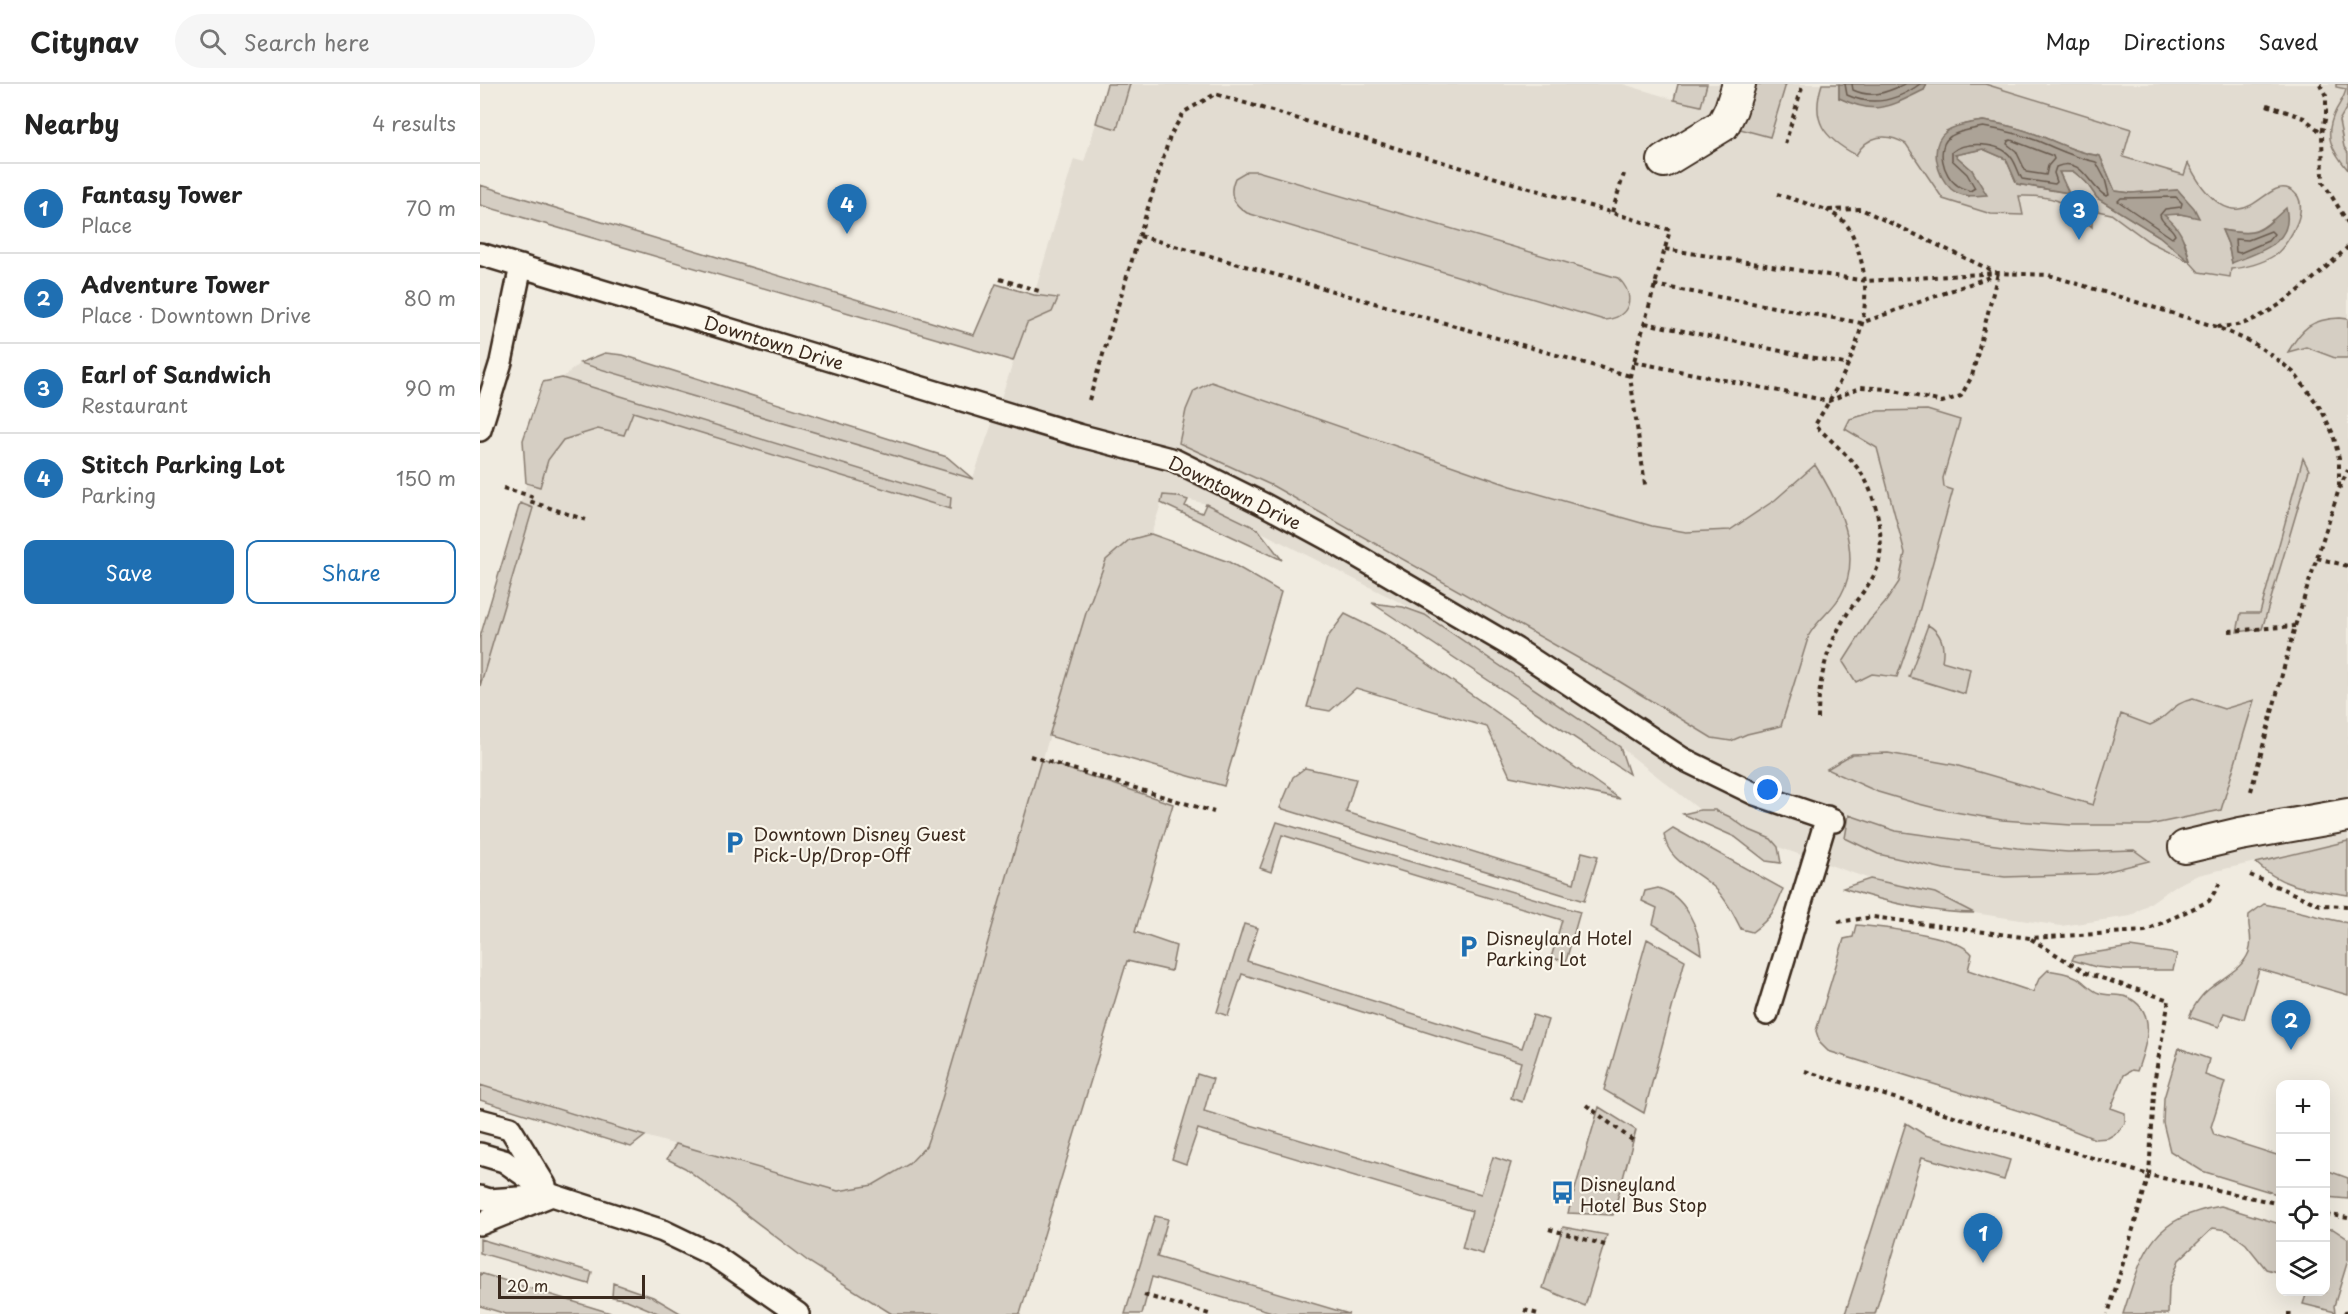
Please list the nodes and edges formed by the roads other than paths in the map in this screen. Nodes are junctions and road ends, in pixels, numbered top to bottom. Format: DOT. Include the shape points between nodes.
graph roads {
  1 [pos="1739,84"];
  2 [pos="1664,161"];
  3 [pos="480,254"];
  4 [pos="521,266"];
  5 [pos="480,430"];
  6 [pos="2348,815"];
  7 [pos="2185,847"];
  8 [pos="1767,1014"];
  9 [pos="480,1120"];
  10 [pos="480,1154"];
  11 [pos="552,1195"];
  12 [pos="480,1197"];
  13 [pos="480,1224"];
  14 [pos="798,1314"];
  1 -- 2 [label="street" via="1723,125"];
  3 -- 4 [label="lane, Downtown Drive"];
  4 -- 5 [label="lane" via="501,362"];
  4 -- 8 [label="lane, Downtown Drive" via="1078,435 1174,460 1338,544 1516,650 1683,759 1755,794 1830,819"];
  6 -- 7 [label="street"];
  9 -- 11 [label="lane" via="510,1128"];
  10 -- 11 [label="lane" via="504,1161"];
  11 -- 12 [label="lane" via="489,1200"];
  11 -- 13 [label="lane"];
  11 -- 14 [label="lane" via="663,1231 703,1250"];
}
